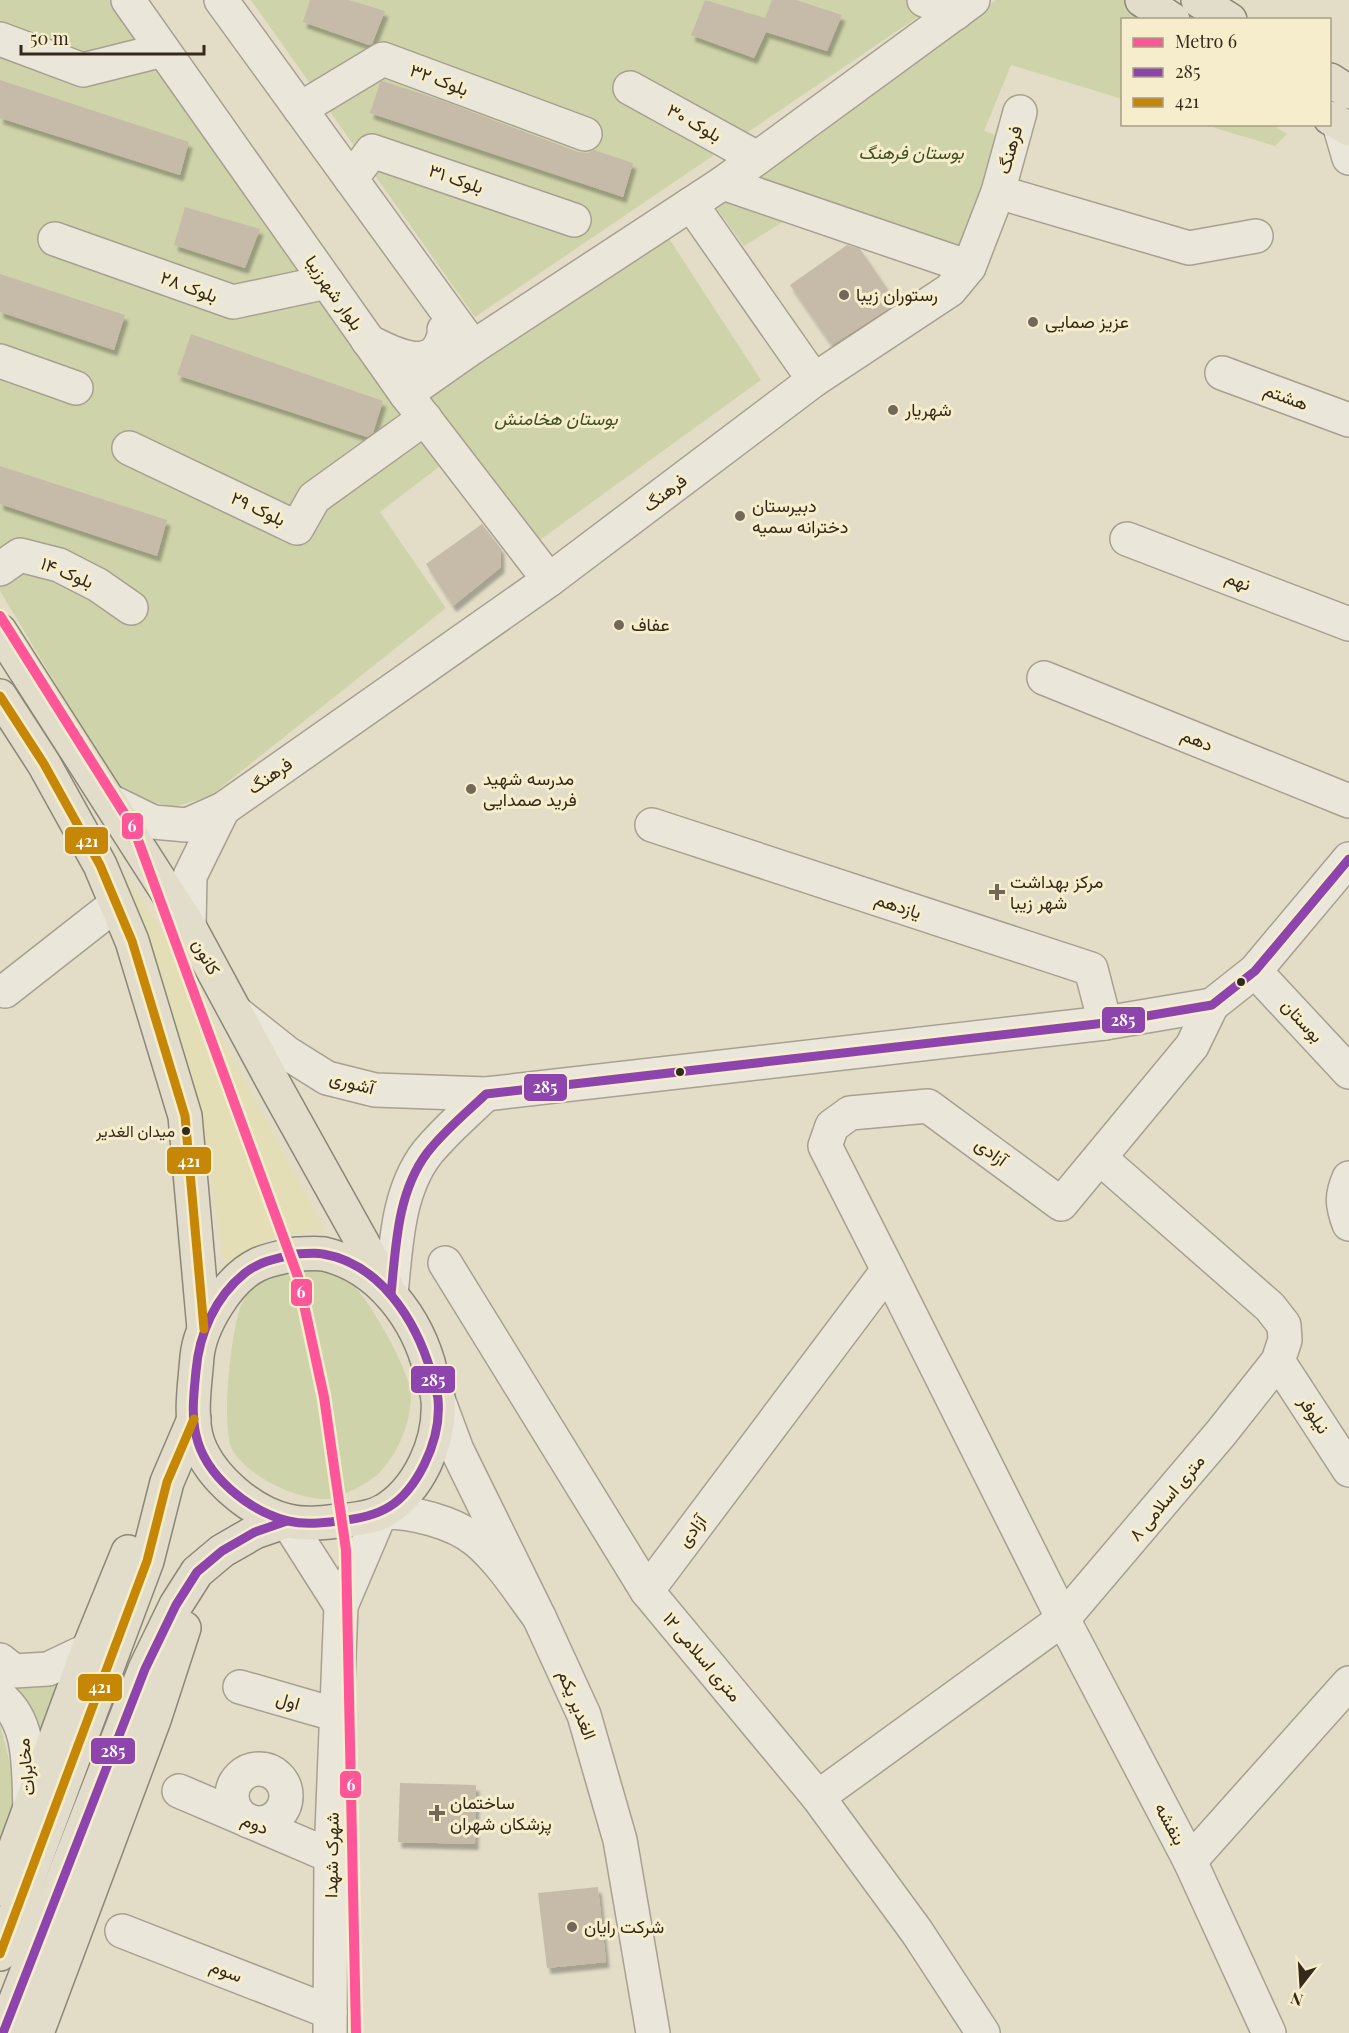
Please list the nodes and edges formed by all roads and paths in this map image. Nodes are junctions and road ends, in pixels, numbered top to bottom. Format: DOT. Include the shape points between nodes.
graph roads {
  1 [pos="128,0"];
  2 [pos="221,0"];
  3 [pos="924,0"];
  4 [pos="1142,0"];
  5 [pos="1198,0"];
  6 [pos="965,6"];
  7 [pos="1170,18"];
  8 [pos="1227,18"];
  9 [pos="0,39"];
  10 [pos="163,50"];
  11 [pos="1331,81"];
  12 [pos="630,88"];
  13 [pos="1349,92"];
  14 [pos="300,109"];
  15 [pos="1020,112"];
  16 [pos="1342,127"];
  17 [pos="585,134"];
  18 [pos="757,158"];
  19 [pos="1349,158"];
  20 [pos="351,179"];
  21 [pos="723,183"];
  22 [pos="998,192"];
  23 [pos="691,204"];
  24 [pos="574,219"];
  25 [pos="1256,236"];
  26 [pos="55,239"];
  27 [pos="969,267"];
  28 [pos="327,282"];
  29 [pos="435,296"];
  30 [pos="368,341"];
  31 [pos="472,347"];
  32 [pos="0,361"];
  33 [pos="1222,373"];
  34 [pos="814,380"];
  35 [pos="76,388"];
  36 [pos="416,406"];
  37 [pos="1349,420"];
  38 [pos="129,448"];
  39 [pos="1127,539"];
  40 [pos="0,569"];
  41 [pos="549,580"];
  42 [pos="131,608"];
  43 [pos="1349,624"];
  44 [pos="4,650"];
  45 [pos="1044,678"];
  46 [pos="0,696"];
  47 [pos="59,723"];
  48 [pos="30,742"];
  49 [pos="110,801"];
  50 [pos="1349,801"];
  51 [pos="223,809"];
  52 [pos="652,825"];
  53 [pos="1349,859"];
  54 [pos="116,904"];
  55 [pos="189,926"];
  56 [pos="1255,971"];
  57 [pos="5,991"];
  58 [pos="1212,1005"];
  59 [pos="237,1014"];
  60 [pos="1105,1023"];
  61 [pos="1349,1072"];
  62 [pos="486,1094"];
  63 [pos="1100,1158"];
  64 [pos="1349,1178"];
  65 [pos="1349,1224"];
  66 [pos="446,1263"];
  67 [pos="888,1270"];
  68 [pos="391,1294"];
  69 [pos="204,1329"];
  70 [pos="1278,1361"];
  71 [pos="438,1399"];
  72 [pos="194,1419"];
  73 [pos="1349,1470"];
  74 [pos="167,1482"];
  75 [pos="381,1512"];
  76 [pos="287,1521"];
  77 [pos="222,1551"];
  78 [pos="647,1591"];
  79 [pos="341,1606"];
  80 [pos="539,1617"];
  81 [pos="1063,1619"];
  82 [pos="88,1650"];
  83 [pos="0,1660"];
  84 [pos="1349,1683"];
  85 [pos="240,1687"];
  86 [pos="0,1696"];
  87 [pos="336,1715"];
  88 [pos="179,1791"];
  89 [pos="818,1797"];
  90 [pos="30,1809"];
  91 [pos="331,1856"];
  92 [pos="1190,1861"];
  93 [pos="0,1889"];
  94 [pos="122,1931"];
  95 [pos="0,1954"];
  96 [pos="330,2022"];
  97 [pos="3,2033"];
  98 [pos="37,2033"];
  99 [pos="653,2033"];
  100 [pos="983,2033"];
  101 [pos="1269,2033"];
  1 -- 10 [label="street, بلوار شهرزیبا"];
  2 -- 14 [label="street"];
  3 -- 6 [label="street"];
  4 -- 7 [label="main road"];
  5 -- 8 [label="main road"];
  6 -- 18 [label="street"];
  9 -- 10 [label="street" via="83,70"];
  10 -- 28 [label="street, بلوار شهرزیبا"];
  11 -- 13 [label="main road"];
  12 -- 18 [label="street, بلوک ۳۰"];
  14 -- 17 [label="street, بلوک ۳۲" via="383,60"];
  14 -- 20 [label="street"];
  15 -- 22 [label="street, فرهنگ"];
  16 -- 19 [label="street"];
  18 -- 21 [label="street"];
  20 -- 24 [label="street, بلوک ۳۱" via="372,151"];
  20 -- 29 [label="street"];
  21 -- 23 [label="street"];
  21 -- 27 [label="street"];
  22 -- 25 [label="street" via="1189,248"];
  22 -- 27 [label="street, فرهنگ"];
  23 -- 31 [label="street"];
  23 -- 34 [label="street"];
  26 -- 28 [label="street, بلوک ۲۸" via="233,302"];
  27 -- 34 [label="street, فرهنگ" via="950,290"];
  28 -- 30 [label="street, بلوار شهرزیبا"];
  29 -- 30 [label="street" via="445,335 437,351 423,359 407,357"];
  29 -- 31 [label="street"];
  30 -- 36 [label="street, بلوار شهرزیبا"];
  31 -- 36 [label="street"];
  32 -- 35 [label="street"];
  33 -- 37 [label="street, هشتم"];
  34 -- 41 [label="street, فرهنگ"];
  36 -- 38 [label="street, بلوک ۲۹" via="314,498 297,528"];
  36 -- 41 [label="street, بلوار شهرزیبا"];
  39 -- 43 [label="street, نهم"];
  40 -- 42 [label="street, بلوک ۱۴" via="20,555 59,565"];
  41 -- 51 [label="street, فرهنگ"];
  44 -- 47 [label="main road, کانون"];
  45 -- 50 [label="street, دهم"];
  46 -- 48 [label="main road"];
  47 -- 48 [label="main road" via="47,714 35,717 26,732"];
  47 -- 49 [label="main road, کانون"];
  48 -- 54 [label="main road" via="99,865"];
  49 -- 51 [label="street, فرهنگ" via="153,822 187,825"];
  49 -- 55 [label="main road, کانون"];
  51 -- 55 [label="street" via="190,876"];
  52 -- 60 [label="street, یازدهم" via="1091,969"];
  53 -- 56 [label="street, آشوری"];
  54 -- 57 [label="street"];
  54 -- 69 [label="main road" via="132,941 185,1116"];
  55 -- 59 [label="main road, کانون"];
  56 -- 58 [label="street, آشوری"];
  56 -- 61 [label="street, بوستان"];
  58 -- 60 [label="street, آشوری"];
  58 -- 63 [label="street, آزادی" via="1192,1046"];
  59 -- 62 [label="street, آشوری" via="327,1078 375,1090"];
  59 -- 68 [label="main road, کانون"];
  60 -- 62 [label="street, آشوری"];
  62 -- 68 [label="street" via="426,1155 411,1183 397,1228"];
  63 -- 67 [label="street, آزادی" via="1061,1203 928,1106 850,1113 832,1125 825,1146"];
  63 -- 70 [label="street, ۸ متری اسلامی" via="1270,1307 1284,1325 1286,1340"];
  64 -- 65 [label="street" via="1343,1193"];
  66 -- 78 [label="street, ۱۲ متری اسلامی"];
  67 -- 78 [label="street, آزادی"];
  67 -- 81 [label="street, آزادی"];
  68 -- 69 [label="main road" via="346,1262 323,1254 296,1254 257,1265 242,1275 226,1292"];
  68 -- 71 [label="main road" via="414,1328 429,1363"];
  69 -- 72 [label="main road" via="198,1352"];
  70 -- 73 [label="street, نیلوفر"];
  70 -- 81 [label="street, ۸ متری اسلامی"];
  71 -- 75 [label="main road" via="435,1430 420,1474 411,1488"];
  71 -- 80 [label="street, الغدیر یکم" via="457,1450"];
  72 -- 74 [label="main road"];
  72 -- 76 [label="main road" via="204,1456 227,1485 256,1506"];
  74 -- 82 [label="main road" via="123,1562"];
  74 -- 95 [label="main road" via="147,1561"];
  75 -- 76 [label="main road" via="353,1520 309,1524"];
  75 -- 79 [label="street"];
  75 -- 80 [label="street" via="398,1511 431,1520 458,1529 477,1541"];
  76 -- 77 [label="main road" via="255,1532"];
  76 -- 79 [label="street"];
  77 -- 97 [label="main road" via="197,1572 145,1669"];
  77 -- 98 [label="main road" via="192,1604 154,1719"];
  78 -- 89 [label="street, ۱۲ متری اسلامی"];
  79 -- 87 [label="street, شهرک شهدا"];
  80 -- 99 [label="street, الغدیر یکم" via="584,1715 620,1840"];
  81 -- 89 [label="street, ۸ متری اسلامی"];
  81 -- 92 [label="street, بنفشه"];
  82 -- 83 [label="street" via="48,1669 14,1671"];
  82 -- 90 [label="main road"];
  84 -- 92 [label="street"];
  85 -- 87 [label="street, اول"];
  86 -- 90 [label="street, مخابرات" via="21,1724"];
  87 -- 91 [label="street, شهرک شهدا"];
  88 -- 91 [label="street, دوم"];
  89 -- 100 [label="street, ۱۲ متری اسلامی" via="917,1932"];
  90 -- 93 [label="main road"];
  91 -- 96 [label="street, شهرک شهدا"];
  92 -- 101 [label="street, بنفشه"];
  94 -- 96 [label="street, سوم"];
}
